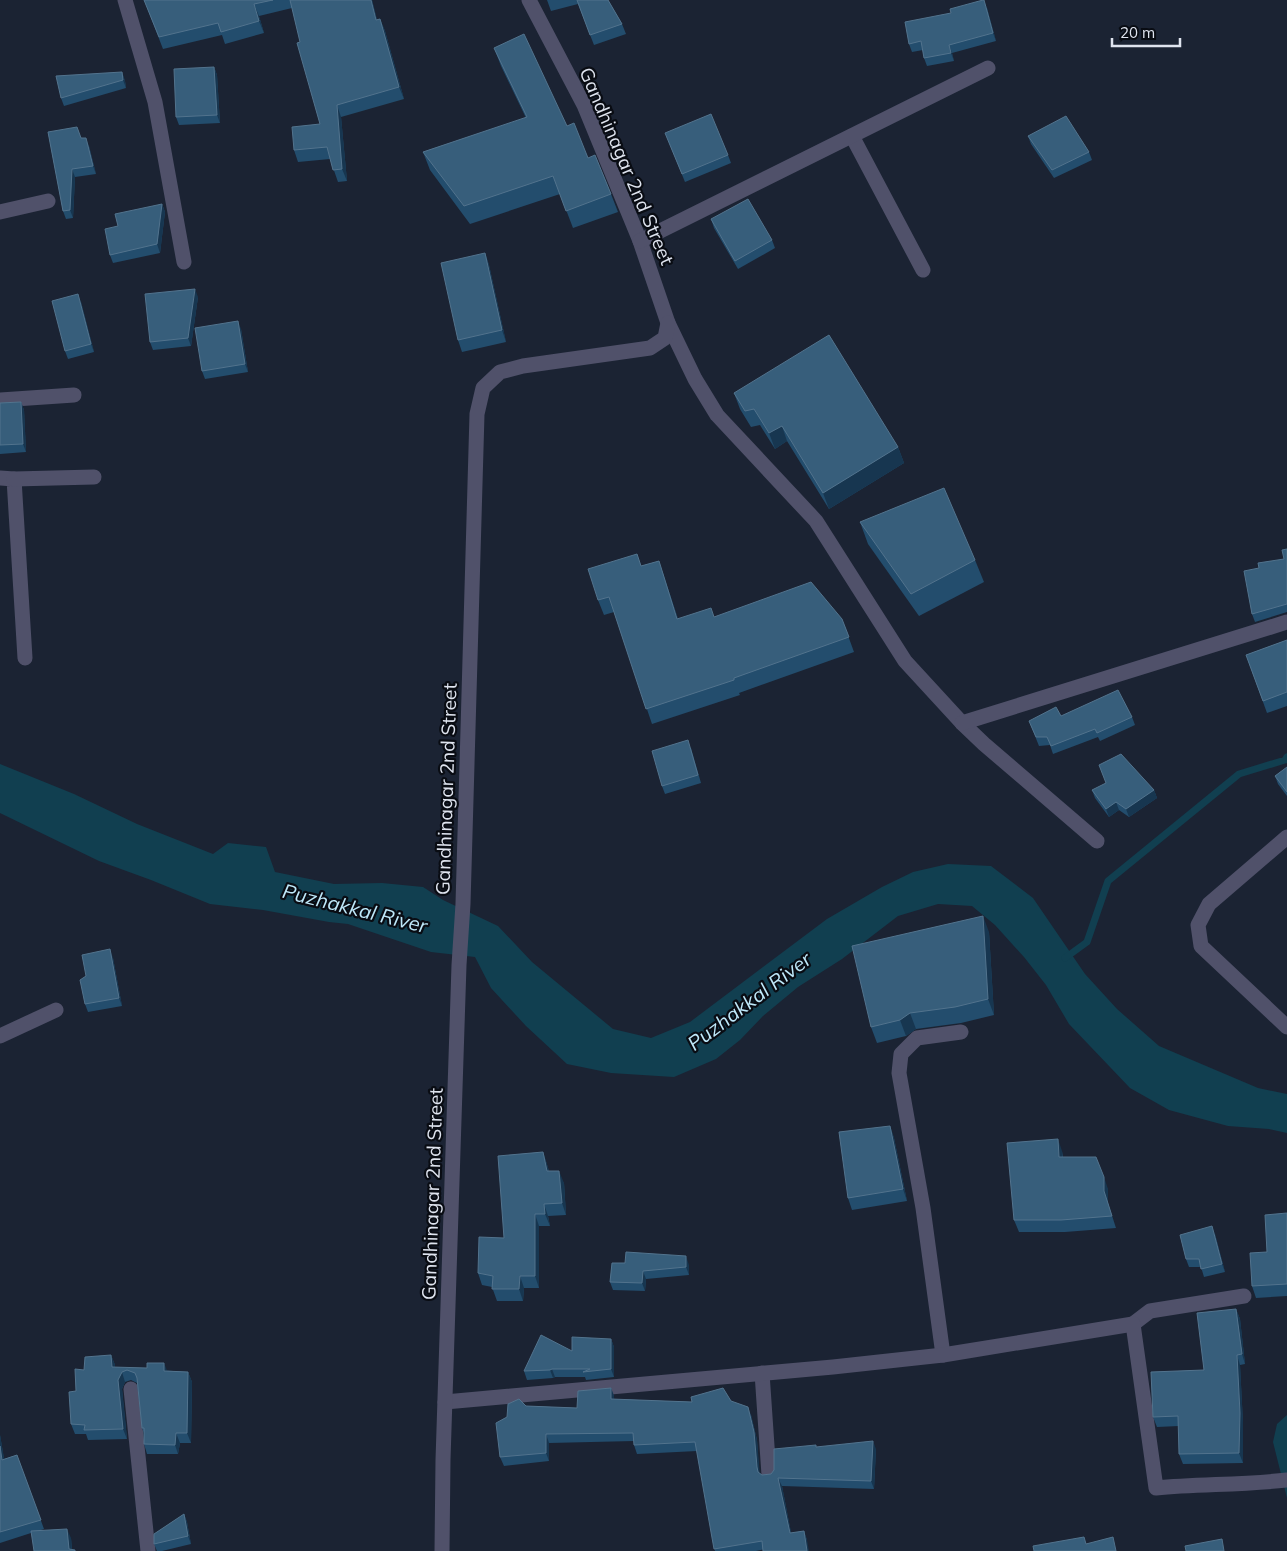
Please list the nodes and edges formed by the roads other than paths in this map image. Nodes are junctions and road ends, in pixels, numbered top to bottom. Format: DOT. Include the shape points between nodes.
graph roads {
  1 [pos="125,0"];
  2 [pos="529,0"];
  3 [pos="988,68"];
  4 [pos="852,136"];
  5 [pos="48,201"];
  6 [pos="0,212"];
  7 [pos="640,241"];
  8 [pos="184,262"];
  9 [pos="923,270"];
  10 [pos="668,323"];
  11 [pos="74,395"];
  12 [pos="0,400"];
  13 [pos="94,477"];
  14 [pos="7,479"];
  15 [pos="1287,622"];
  16 [pos="25,658"];
  17 [pos="962,724"];
  18 [pos="1287,837"];
  19 [pos="1097,841"];
  20 [pos="56,1010"];
  21 [pos="1287,1027"];
  22 [pos="961,1032"];
  23 [pos="0,1036"];
  24 [pos="1244,1296"];
  25 [pos="1133,1324"];
  26 [pos="943,1355"];
  27 [pos="762,1373"];
  28 [pos="130,1389"];
  29 [pos="445,1402"];
  30 [pos="769,1475"];
  31 [pos="1287,1480"];
  32 [pos="148,1551"];
  33 [pos="442,1551"];
  1 -- 8 [label="street" via="154,102"];
  2 -- 7 [label="street, Gandhinagar 2nd Street" via="584,105"];
  3 -- 4 [label="street"];
  4 -- 7 [label="street"];
  4 -- 9 [label="street"];
  5 -- 6 [label="street"];
  7 -- 10 [label="street, Gandhinagar 2nd Street"];
  10 -- 17 [label="street, Gandhinagar 2nd Street" via="717,415 816,521 904,661"];
  10 -- 29 [label="street, Gandhinagar 2nd Street" via="665,338 650,348 500,372 483,388 477,414"];
  11 -- 12 [label="street"];
  13 -- 14 [label="street"];
  14 -- 16 [label="street"];
  15 -- 17 [label="street"];
  17 -- 19 [label="street, Gandhinagar 2nd Street"];
  18 -- 21 [label="street" via="1209,904 1198,925 1201,946"];
  20 -- 23 [label="street"];
  22 -- 26 [label="street" via="917,1038 901,1054 899,1073"];
  24 -- 25 [label="street" via="1150,1311"];
  25 -- 26 [label="street"];
  25 -- 31 [label="street" via="1156,1488"];
  26 -- 27 [label="street"];
  27 -- 29 [label="street"];
  27 -- 30 [label="street"];
  28 -- 32 [label="street"];
  29 -- 33 [label="street, Gandhinagar 2nd Street"];
}
